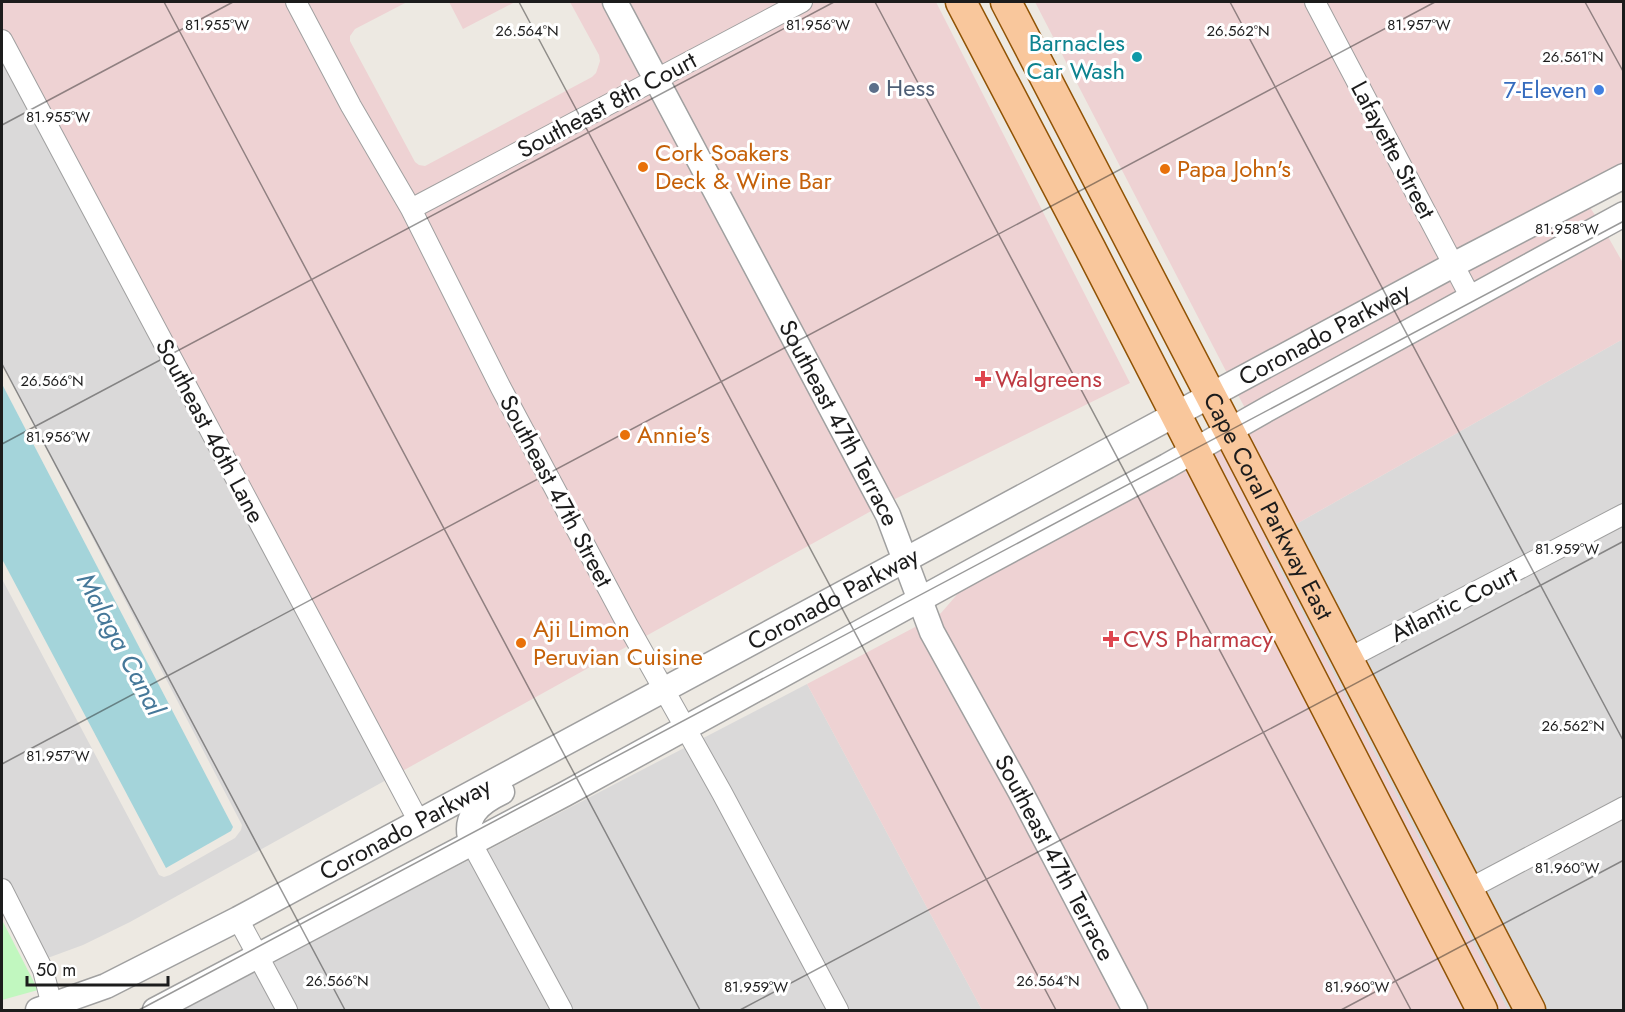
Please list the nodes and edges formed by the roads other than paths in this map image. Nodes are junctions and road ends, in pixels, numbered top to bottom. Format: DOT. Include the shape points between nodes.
graph roads {
  1 [pos="296,2"];
  2 [pos="615,2"];
  3 [pos="802,2"];
  4 [pos="961,2"];
  5 [pos="983,2"];
  6 [pos="1006,2"];
  7 [pos="1315,2"];
  8 [pos="2,40"];
  9 [pos="657,79"];
  10 [pos="1058,103"];
  11 [pos="1623,176"];
  12 [pos="411,209"];
  13 [pos="1623,214"];
  14 [pos="1453,266"];
  15 [pos="1471,298"];
  16 [pos="1210,396"];
  17 [pos="1175,415"];
  18 [pos="1229,431"];
  19 [pos="1194,451"];
  20 [pos="1623,514"];
  21 [pos="905,560"];
  22 [pos="919,600"];
  23 [pos="1347,659"];
  24 [pos="663,690"];
  25 [pos="686,728"];
  26 [pos="536,759"];
  27 [pos="1623,807"];
  28 [pos="419,822"];
  29 [pos="472,844"];
  30 [pos="2,890"];
  31 [pos="1467,890"];
  32 [pos="238,919"];
  33 [pos="259,957"];
  34 [pos="45,1009"];
  35 [pos="155,1011"];
  36 [pos="287,1011"];
  37 [pos="562,1011"];
  38 [pos="837,1011"];
  39 [pos="1135,1011"];
  40 [pos="1482,1011"];
  41 [pos="1530,1011"];
  1 -- 12 [label="street, Southeast 47th Street"];
  2 -- 9 [label="street, Southeast 47th Terrace"];
  3 -- 9 [label="street, Southeast 8th Court"];
  4 -- 17 [label="main road, Cape Coral Parkway East"];
  5 -- 10 [label="main road" via="1026,79"];
  6 -- 10 [label="main road, Cape Coral Parkway East"];
  7 -- 14 [label="street, Lafayette Street"];
  8 -- 28 [label="street, Southeast 46th Lane"];
  9 -- 12 [label="street, Southeast 8th Court"];
  9 -- 21 [label="street, Southeast 47th Terrace" via="888,515"];
  10 -- 16 [label="main road, Cape Coral Parkway East"];
  11 -- 14 [label="street, Coronado Parkway"];
  12 -- 24 [label="street, Southeast 47th Street" via="496,379"];
  13 -- 15 [label="street, Coronado Parkway"];
  14 -- 15 [label="street, Lafayette Street"];
  14 -- 16 [label="street, Coronado Parkway"];
  15 -- 18 [label="street, Coronado Parkway"];
  16 -- 17 [label="street, Coronado Parkway"];
  16 -- 18 [label="main road, Cape Coral Parkway East"];
  17 -- 19 [label="main road, Cape Coral Parkway East"];
  17 -- 21 [label="street, Coronado Parkway"];
  18 -- 19 [label="street, Coronado Parkway"];
  18 -- 23 [label="main road, Cape Coral Parkway East"];
  19 -- 22 [label="street, Coronado Parkway"];
  19 -- 40 [label="main road, Cape Coral Parkway East"];
  20 -- 23 [label="street, Atlantic Court"];
  21 -- 22 [label="street, Southeast 47th Terrace"];
  21 -- 24 [label="street, Coronado Parkway"];
  22 -- 25 [label="street, Coronado Parkway"];
  22 -- 39 [label="street, Southeast 47th Terrace" via="932,632"];
  23 -- 31 [label="main road, Cape Coral Parkway East"];
  24 -- 25 [label="street, Southeast 47th Street"];
  24 -- 26 [label="street, Coronado Parkway"];
  25 -- 29 [label="street, Coronado Parkway"];
  25 -- 38 [label="street, Southeast 47th Street"];
  26 -- 28 [label="street, Coronado Parkway"];
  26 -- 29 [label="street" via="527,778 485,800 476,809 468,835"];
  27 -- 31 [label="street"];
  28 -- 32 [label="street, Coronado Parkway"];
  29 -- 33 [label="street, Coronado Parkway"];
  29 -- 37 [label="street"];
  30 -- 34 [label="street" via="43,970"];
  31 -- 41 [label="main road, Cape Coral Parkway East"];
  32 -- 33 [label="street"];
  32 -- 34 [label="street, Coronado Parkway" via="106,986"];
  33 -- 35 [label="street, Coronado Parkway"];
  33 -- 36 [label="street"];
}
